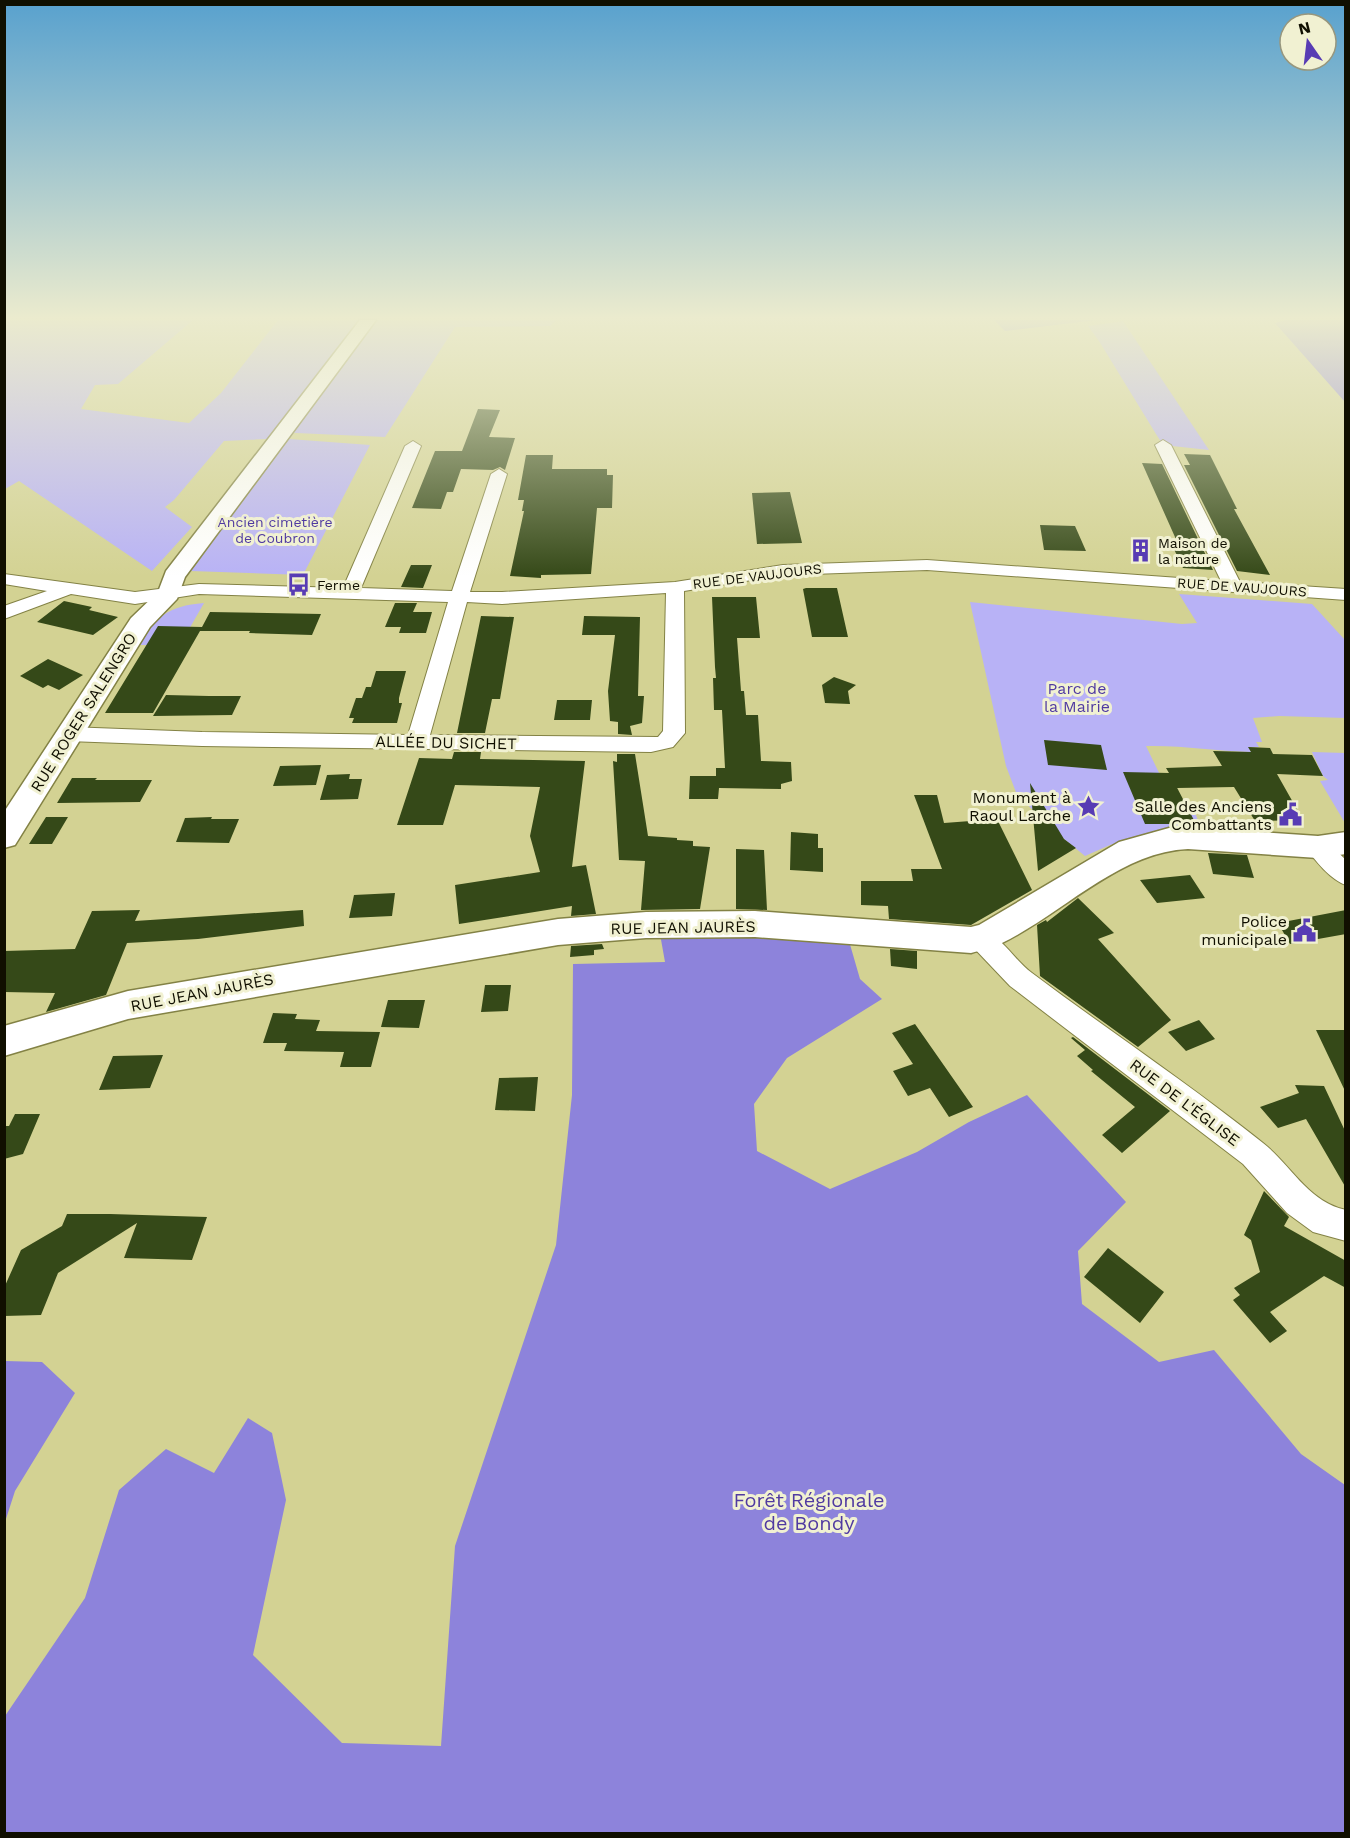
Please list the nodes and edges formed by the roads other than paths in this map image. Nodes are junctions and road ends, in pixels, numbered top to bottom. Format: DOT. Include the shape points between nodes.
graph roads {
  1 [pos="303,406"];
  2 [pos="1163,445"];
  3 [pos="413,446"];
  4 [pos="500,474"];
  5 [pos="4,579"];
  6 [pos="675,587"];
  7 [pos="1233,587"];
  8 [pos="65,590"];
  9 [pos="169,594"];
  10 [pos="349,594"];
  11 [pos="1346,596"];
  12 [pos="459,598"];
  13 [pos="4,613"];
  14 [pos="68,734"];
  15 [pos="417,742"];
  16 [pos="4,837"];
  17 [pos="1331,845"];
  18 [pos="1346,876"];
  19 [pos="981,939"];
  20 [pos="4,1041"];
  21 [pos="1346,1226"];
  1 -- 9 [label="street" via="174,576"];
  2 -- 7 [label="street"];
  3 -- 10 [label="street"];
  4 -- 12 [label="street"];
  5 -- 8 [label="street, RUE DE VAUJOURS"];
  6 -- 7 [label="street, RUE DE VAUJOURS" via="783,570 927,565"];
  6 -- 12 [label="street, RUE DE VAUJOURS"];
  6 -- 15 [label="street, ALLÉE DU SICHET" via="674,733 665,742"];
  7 -- 11 [label="street, RUE DE VAUJOURS"];
  8 -- 9 [label="street, RUE DE VAUJOURS" via="135,598"];
  8 -- 13 [label="street"];
  9 -- 10 [label="street, RUE DE VAUJOURS" via="199,589"];
  9 -- 14 [label="street, RUE ROGER SALENGRO" via="140,623"];
  10 -- 12 [label="street, RUE DE VAUJOURS"];
  12 -- 15 [label="street"];
  14 -- 15 [label="street, ALLÉE DU SICHET"];
  14 -- 16 [label="street, RUE ROGER SALENGRO"];
  17 -- 18 [label="street"];
  17 -- 19 [label="street" via="1169,839 1114,858"];
  19 -- 20 [label="street, RUE JEAN JAURÈS" via="755,924 646,925 558,932 128,1005"];
  19 -- 21 [label="street, RUE DE L'ÉGLISE" via="1019,978 1254,1154 1298,1202 1324,1221"];
}
